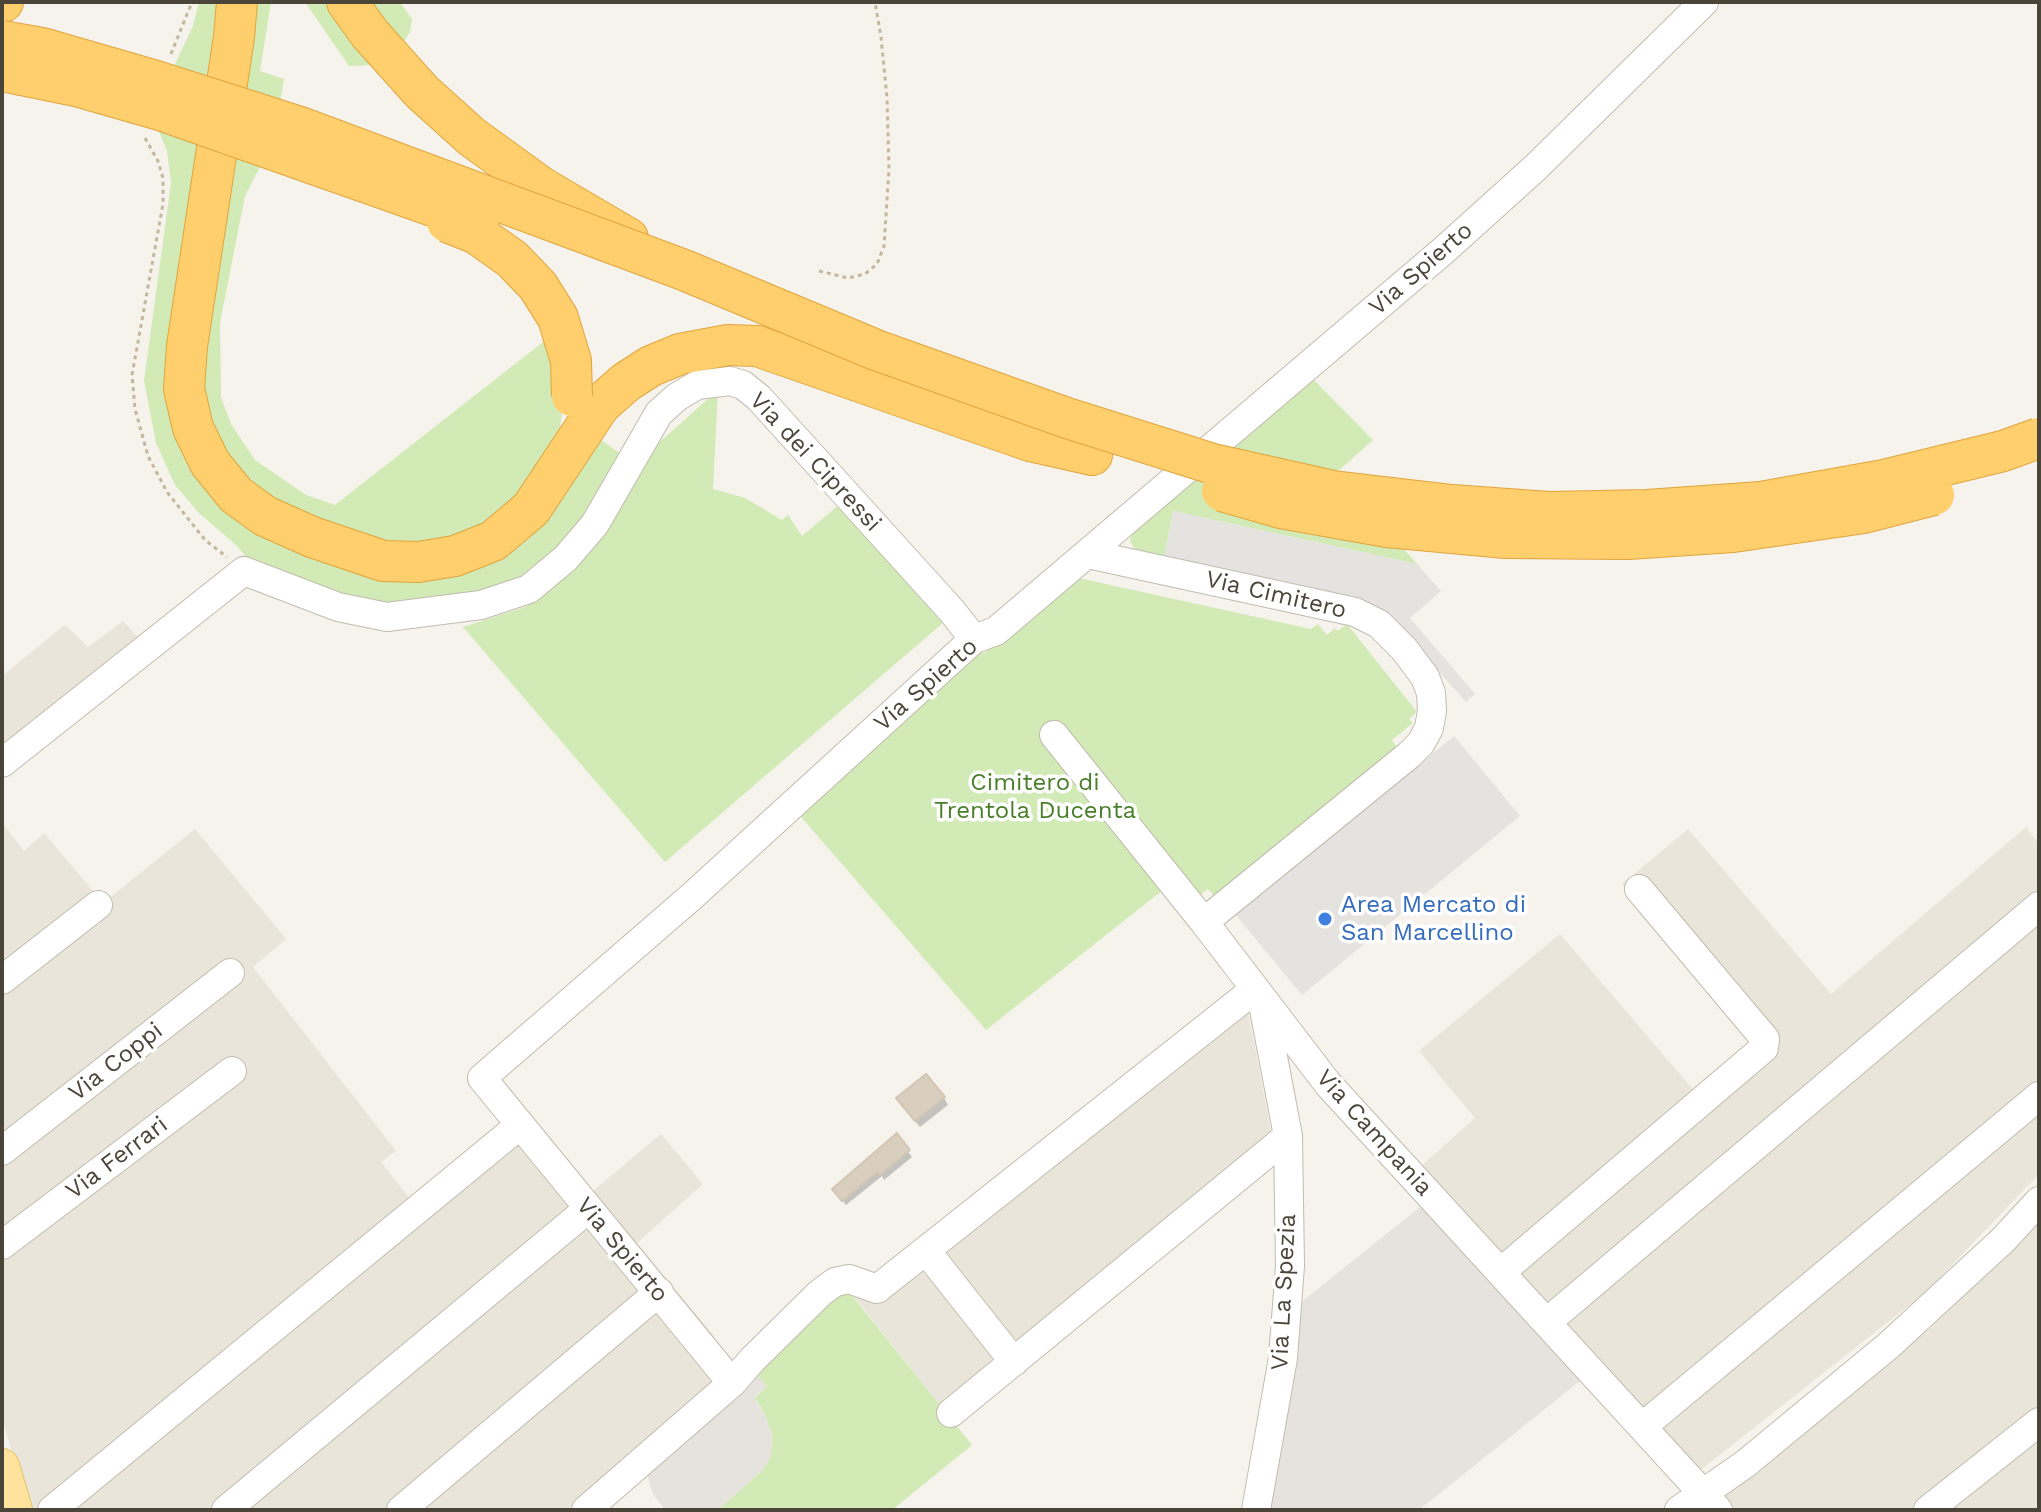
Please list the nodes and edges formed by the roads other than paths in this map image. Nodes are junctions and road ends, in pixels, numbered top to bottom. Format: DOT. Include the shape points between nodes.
graph roads {
  1 [pos="237,2"];
  2 [pos="347,2"];
  3 [pos="1704,2"];
  4 [pos="2,41"];
  5 [pos="2,71"];
  6 [pos="152,122"];
  7 [pos="684,270"];
  8 [pos="582,406"];
  9 [pos="2039,423"];
  10 [pos="2039,438"];
  11 [pos="1985,442"];
  12 [pos="1092,455"];
  13 [pos="2039,465"];
  14 [pos="1088,554"];
  15 [pos="974,639"];
  16 [pos="1054,735"];
  17 [pos="2,763"];
  18 [pos="1639,889"];
  19 [pos="98,905"];
  20 [pos="2039,906"];
  21 [pos="1204,922"];
  22 [pos="230,973"];
  23 [pos="2,980"];
  24 [pos="1258,995"];
  25 [pos="1299,1047"];
  26 [pos="232,1071"];
  27 [pos="1276,1073"];
  28 [pos="2039,1096"];
  29 [pos="520,1125"];
  30 [pos="1288,1136"];
  31 [pos="2,1151"];
  32 [pos="2039,1201"];
  33 [pos="588,1209"];
  34 [pos="2,1245"];
  35 [pos="927,1252"];
  36 [pos="1501,1272"];
  37 [pos="659,1292"];
  38 [pos="1547,1322"];
  39 [pos="1014,1362"];
  40 [pos="732,1383"];
  41 [pos="951,1413"];
  42 [pos="2039,1422"];
  43 [pos="1642,1427"];
  44 [pos="2,1466"];
  45 [pos="1711,1502"];
  46 [pos="1940,1506"];
  47 [pos="15,1510"];
  48 [pos="52,1510"];
  49 [pos="226,1510"];
  50 [pos="401,1510"];
  51 [pos="586,1510"];
  52 [pos="1256,1510"];
  53 [pos="1679,1510"];
  1 -- 8 [label="highway" via="184,389 193,428 210,463 236,495 265,516 383,561 455,556 493,541 531,509 558,471"];
  2 -- 7 [label="highway, bridge" via="422,92 472,137 541,187"];
  3 -- 14 [label="street, Via Spierto" via="1443,251"];
  4 -- 7 [label="highway, bridge" via="42,48 300,127"];
  5 -- 6 [label="highway, bridge" via="80,87"];
  6 -- 8 [label="highway, bridge" via="198,127 477,234 512,259 558,318"];
  6 -- 12 [label="highway, bridge" via="572,255"];
  7 -- 10 [label="highway, bridge" via="876,350 1067,418 1213,464 1333,491 1549,512 1761,502 1884,480"];
  8 -- 12 [label="highway" via="600,405 626,382 670,358 728,345 757,346 1030,441"];
  9 -- 11 [label="street"];
  12 -- 13 [label="highway, bridge" via="1281,508 1387,527 1506,538 1628,539 1733,532 1864,513"];
  14 -- 15 [label="street, Via Spierto" via="996,631"];
  14 -- 21 [label="street, Via Cimitero" via="1355,612 1379,624 1404,649 1431,693 1429,728 1421,743"];
  15 -- 17 [label="street, Via dei Cipressi" via="759,398 730,381 697,385 659,413 595,524 529,589 481,605 387,617 338,607 244,571"];
  15 -- 29 [label="street, Via Spierto" via="690,898 482,1078"];
  16 -- 21 [label="street, Via Campania"];
  18 -- 36 [label="street" via="1765,1039 1764,1048"];
  19 -- 23 [label="street"];
  20 -- 38 [label="street"];
  21 -- 24 [label="street, Via Campania"];
  22 -- 31 [label="street, Via Coppi"];
  24 -- 25 [label="street, Via Campania"];
  24 -- 27 [label="street, Via La Spezia"];
  24 -- 35 [label="street"];
  25 -- 27 [label="street"];
  25 -- 36 [label="street, Via Campania"];
  26 -- 34 [label="street, Via Ferrari"];
  27 -- 30 [label="street, Via La Spezia"];
  28 -- 43 [label="street"];
  29 -- 33 [label="street, Via Spierto"];
  29 -- 48 [label="street"];
  30 -- 39 [label="street"];
  30 -- 52 [label="street, Via La Spezia" via="1290,1266 1283,1358"];
  32 -- 45 [label="street" via="1888,1346 1745,1464"];
  33 -- 37 [label="street, Via Spierto"];
  33 -- 49 [label="street"];
  35 -- 39 [label="street"];
  35 -- 40 [label="street" via="877,1289 849,1279 835,1282"];
  36 -- 38 [label="street, Via Campania"];
  37 -- 40 [label="street, Via Spierto"];
  37 -- 50 [label="street"];
  38 -- 43 [label="street, Via Campania"];
  39 -- 41 [label="street"];
  40 -- 51 [label="street"];
  42 -- 46 [label="street"];
  43 -- 45 [label="street, Via Campania"];
  44 -- 47 [label="main road"];
  45 -- 53 [label="street"];
}
